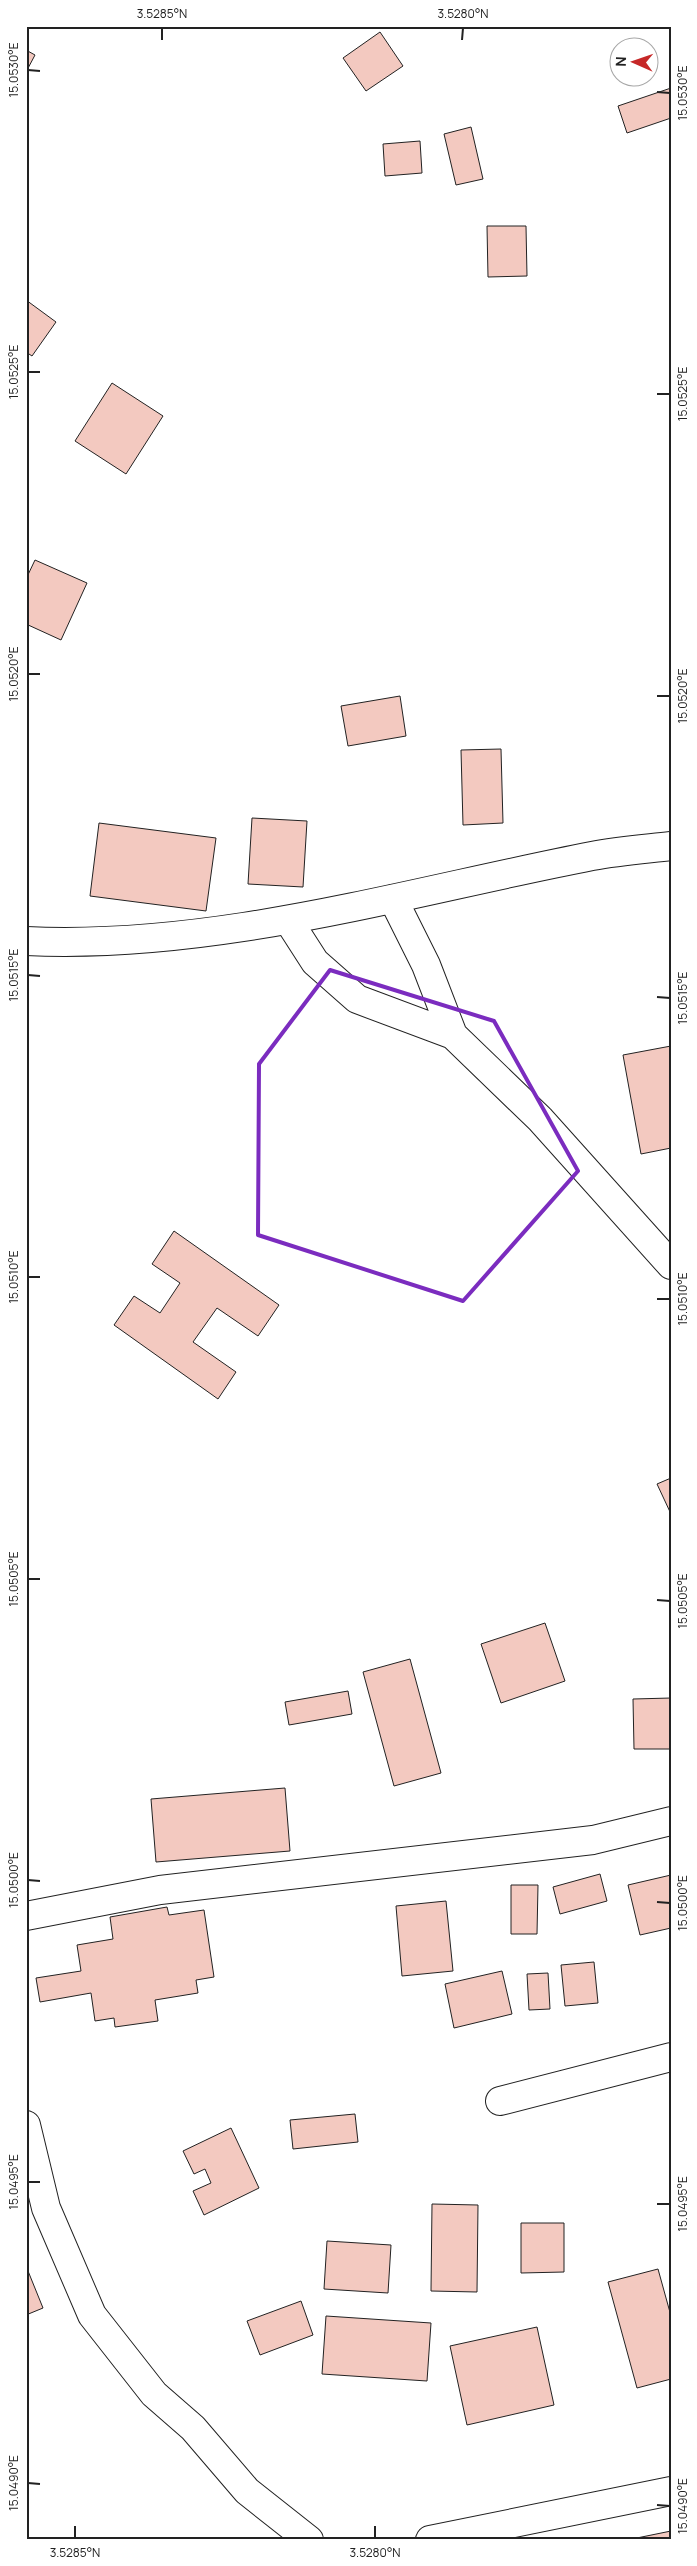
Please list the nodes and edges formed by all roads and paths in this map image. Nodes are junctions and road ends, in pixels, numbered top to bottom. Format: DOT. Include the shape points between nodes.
graph roads {
  1 [pos="671,846"];
  2 [pos="393,899"];
  3 [pos="288,920"];
  4 [pos="26,941"];
  5 [pos="453,1035"];
  6 [pos="671,1265"];
  7 [pos="671,1821"];
  8 [pos="26,1916"];
  9 [pos="671,2057"];
  10 [pos="500,2101"];
  11 [pos="26,2125"];
  12 [pos="671,2491"];
  13 [pos="309,2540"];
  14 [pos="430,2540"];
  1 -- 2 [label="main road" via="594,856"];
  2 -- 3 [label="main road"];
  2 -- 5 [label="main road" via="426,965"];
  3 -- 4 [label="main road" via="180,934 68,943"];
  3 -- 5 [label="main road" via="315,962 357,999"];
  5 -- 6 [label="main road" via="540,1119"];
  7 -- 8 [label="main road" via="593,1840 160,1890"];
  9 -- 10 [label="main road"];
  11 -- 13 [label="main road" via="46,2208 92,2315 154,2394 193,2428 247,2491"];
  12 -- 14 [label="main road"];
}
